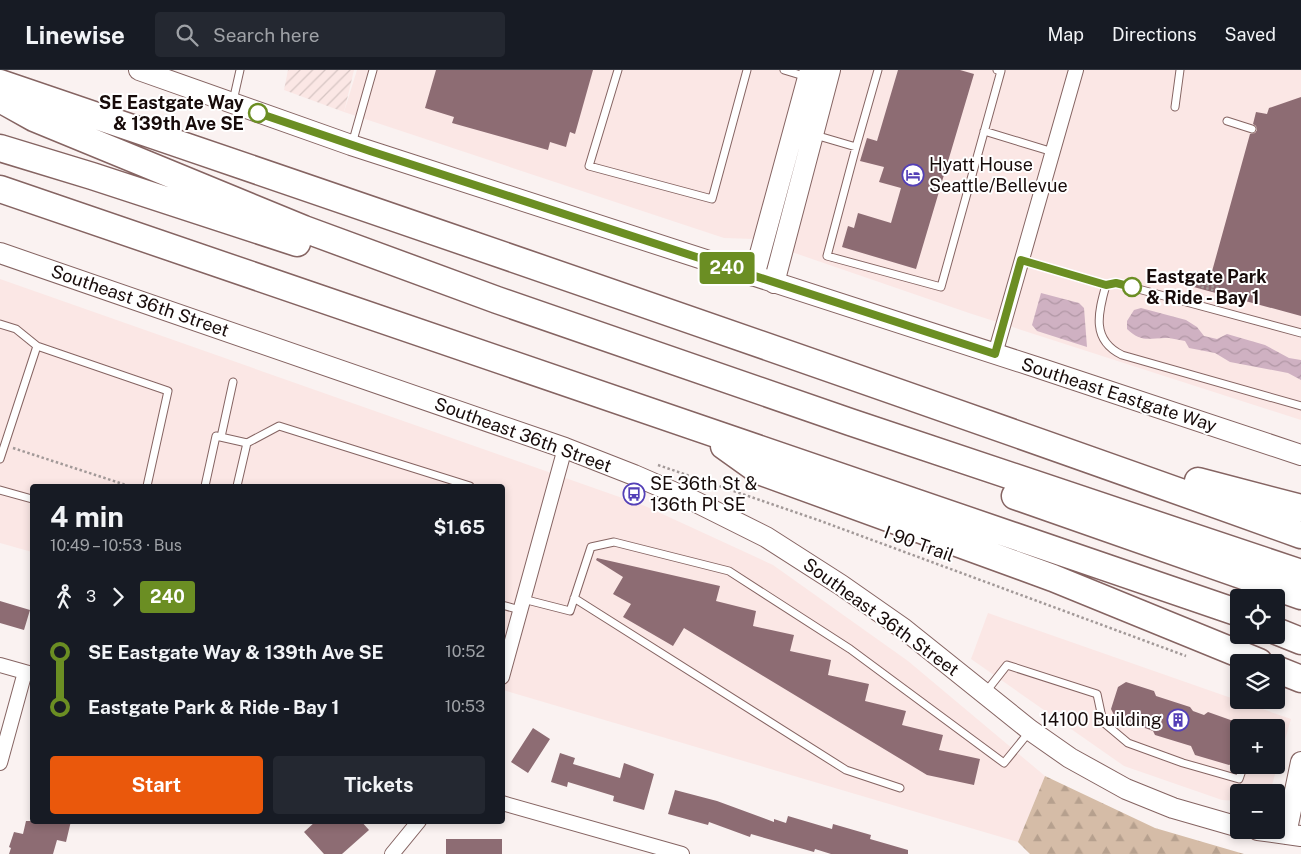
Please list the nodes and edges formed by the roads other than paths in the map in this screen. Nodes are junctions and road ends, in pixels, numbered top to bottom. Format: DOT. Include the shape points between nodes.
graph roads {
  1 [pos="139,70"];
  2 [pos="240,70"];
  3 [pos="372,70"];
  4 [pos="618,70"];
  5 [pos="748,70"];
  6 [pos="784,70"];
  7 [pos="878,70"];
  8 [pos="997,70"];
  9 [pos="1076,70"];
  10 [pos="1180,70"];
  11 [pos="819,75"];
  12 [pos="0,83"];
  13 [pos="0,99"];
  14 [pos="232,104"];
  15 [pos="1175,107"];
  16 [pos="1227,121"];
  17 [pos="1252,129"];
  18 [pos="984,131"];
  19 [pos="813,134"];
  20 [pos="351,145"];
  21 [pos="856,147"];
  22 [pos="0,148"];
  23 [pos="1053,152"];
  24 [pos="0,189"];
  25 [pos="0,253"];
  26 [pos="1021,260"];
  27 [pos="754,276"];
  28 [pos="774,283"];
  29 [pos="1106,285"];
  30 [pos="0,324"];
  31 [pos="1301,333"];
  32 [pos="37,346"];
  33 [pos="995,354"];
  34 [pos="233,382"];
  35 [pos="1301,406"];
  36 [pos="703,430"];
  37 [pos="221,437"];
  38 [pos="1036,440"];
  39 [pos="247,443"];
  40 [pos="565,448"];
  41 [pos="1301,455"];
  42 [pos="0,459"];
  43 [pos="147,484"];
  44 [pos="205,484"];
  45 [pos="237,484"];
  46 [pos="464,484"];
  47 [pos="0,490"];
  48 [pos="30,498"];
  49 [pos="1301,508"];
  50 [pos="1301,534"];
  51 [pos="1227,558"];
  52 [pos="1301,573"];
  53 [pos="1301,596"];
  54 [pos="574,598"];
  55 [pos="521,604"];
  56 [pos="505,605"];
  57 [pos="1230,612"];
  58 [pos="1285,629"];
  59 [pos="1285,635"];
  60 [pos="1301,635"];
  61 [pos="1301,641"];
  62 [pos="1240,654"];
  63 [pos="0,665"];
  64 [pos="505,665"];
  65 [pos="29,673"];
  66 [pos="1285,673"];
  67 [pos="1301,680"];
  68 [pos="985,693"];
  69 [pos="1030,730"];
  70 [pos="1301,762"];
  71 [pos="0,764"];
  72 [pos="1241,774"];
  73 [pos="900,788"];
  74 [pos="505,804"];
  75 [pos="417,824"];
  76 [pos="1230,824"];
  77 [pos="1294,835"];
  78 [pos="392,854"];
  79 [pos="682,854"];
  1 -- 14 [label="main road, Southeast Eastgate Way"];
  2 -- 14 [label="lane"];
  3 -- 20 [label="lane"];
  4 -- 5 [label="lane" via="590,166 712,200"];
  6 -- 11 [label="lane"];
  7 -- 21 [label="lane"];
  8 -- 18 [label="lane" via="1001,71"];
  9 -- 23 [label="street"];
  10 -- 15 [label="lane"];
  11 -- 19 [label="main road"];
  11 -- 27 [label="main road"];
  12 -- 38 [label="highway" via="499,252"];
  13 -- 51 [label="highway" via="34,118 304,229"];
  14 -- 20 [label="main road, Southeast Eastgate Way"];
  16 -- 17 [label="lane"];
  18 -- 21 [label="lane" via="941,287 827,256"];
  18 -- 23 [label="lane"];
  19 -- 21 [label="lane"];
  19 -- 28 [label="main road"];
  20 -- 27 [label="main road, Southeast Eastgate Way"];
  22 -- 51 [label="highway" via="307,246 856,440"];
  23 -- 26 [label="street"];
  24 -- 36 [label="highway"];
  25 -- 40 [label="main road, Southeast 36th Street"];
  26 -- 29 [label="lane"];
  26 -- 33 [label="street"];
  27 -- 28 [label="main road, Southeast Eastgate Way"];
  28 -- 33 [label="main road, Southeast Eastgate Way"];
  29 -- 31 [label="lane" via="1116,283"];
  29 -- 35 [label="lane" via="1099,324 1104,339 1115,351"];
  30 -- 32 [label="lane" via="16,329"];
  32 -- 42 [label="lane"];
  32 -- 43 [label="lane" via="168,390"];
  33 -- 41 [label="main road, Southeast Eastgate Way"];
  34 -- 37 [label="lane"];
  36 -- 57 [label="highway"];
  36 -- 62 [label="highway" via="759,471 1053,578"];
  37 -- 39 [label="lane"];
  37 -- 44 [label="lane" via="216,436"];
  38 -- 49 [label="highway"];
  38 -- 50 [label="highway"];
  39 -- 45 [label="lane"];
  39 -- 46 [label="lane" via="279,426"];
  40 -- 55 [label="street"];
  40 -- 68 [label="main road, Southeast 36th Street" via="634,474 766,537 904,629"];
  47 -- 48 [label="lane"];
  51 -- 52 [label="highway"];
  51 -- 53 [label="highway"];
  54 -- 55 [label="lane" via="570,611"];
  54 -- 69 [label="lane" via="591,547 614,542 728,572 850,649 1004,763"];
  54 -- 73 [label="lane" via="846,770"];
  55 -- 56 [label="lane"];
  55 -- 64 [label="street"];
  58 -- 60 [label="highway"];
  59 -- 61 [label="highway"];
  63 -- 65 [label="street"];
  65 -- 71 [label="street"];
  66 -- 67 [label="highway"];
  68 -- 69 [label="main road, Southeast 36th Street"];
  68 -- 72 [label="lane" via="1007,665 1097,694 1103,722 1128,743 1239,779"];
  69 -- 76 [label="main road, Southeast 36th Street" via="1070,758 1126,789 1173,808"];
  70 -- 77 [label="main road"];
  74 -- 79 [label="street"];
  75 -- 78 [label="street"];
}
